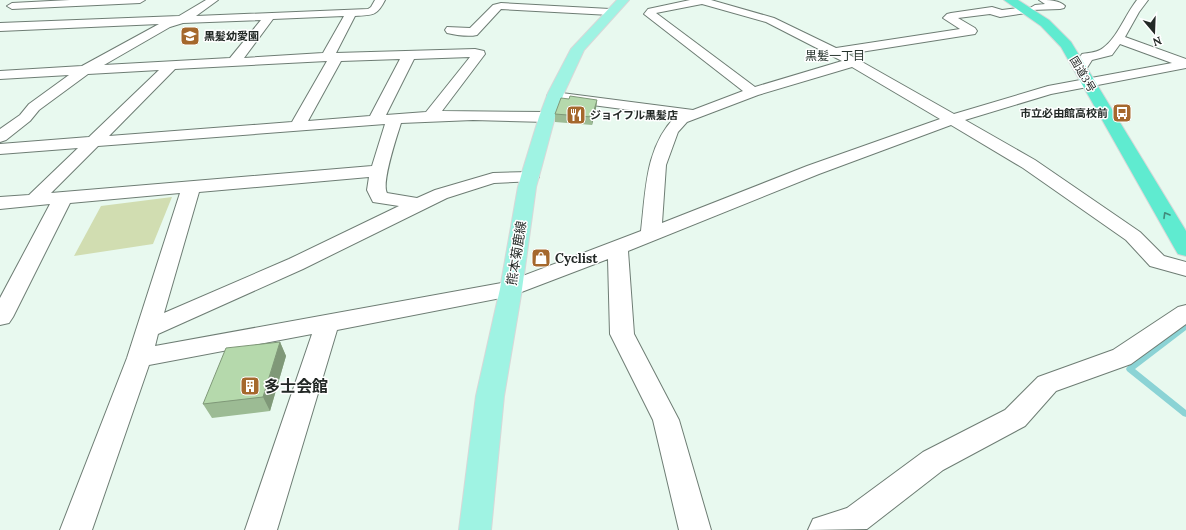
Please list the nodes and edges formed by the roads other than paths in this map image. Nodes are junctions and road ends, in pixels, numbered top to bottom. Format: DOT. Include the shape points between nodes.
graph roads {
  1 [pos="24,0"];
  2 [pos="140,0"];
  3 [pos="213,0"];
  4 [pos="380,0"];
  5 [pos="700,0"];
  6 [pos="1010,0"];
  7 [pos="1143,0"];
  8 [pos="976,3"];
  9 [pos="1032,5"];
  10 [pos="12,6"];
  11 [pos="617,6"];
  12 [pos="992,10"];
  13 [pos="0,11"];
  14 [pos="352,12"];
  15 [pos="270,16"];
  16 [pos="184,19"];
  17 [pos="0,27"];
  18 [pos="451,30"];
  19 [pos="1118,39"];
  20 [pos="836,52"];
  21 [pos="409,55"];
  22 [pos="331,57"];
  23 [pos="250,62"];
  24 [pos="854,62"];
  25 [pos="1083,62"];
  26 [pos="233,63"];
  27 [pos="1186,64"];
  28 [pos="171,66"];
  29 [pos="84,70"];
  30 [pos="241,74"];
  31 [pos="0,75"];
  32 [pos="1094,81"];
  33 [pos="753,92"];
  34 [pos="554,96"];
  35 [pos="693,114"];
  36 [pos="431,116"];
  37 [pos="546,117"];
  38 [pos="394,119"];
  39 [pos="954,119"];
  40 [pos="375,121"];
  41 [pos="297,126"];
  42 [pos="0,137"];
  43 [pos="95,142"];
  44 [pos="0,149"];
  45 [pos="378,171"];
  46 [pos="530,177"];
  47 [pos="1166,186"];
  48 [pos="191,187"];
  49 [pos="63,198"];
  50 [pos="34,200"];
  51 [pos="0,203"];
  52 [pos="420,204"];
  53 [pos="651,234"];
  54 [pos="618,248"];
  55 [pos="1186,249"];
  56 [pos="1186,269"];
  57 [pos="511,289"];
  58 [pos="1186,314"];
  59 [pos="1,317"];
  60 [pos="327,323"];
  61 [pos="148,329"];
  62 [pos="139,358"];
  63 [pos="76,530"];
  64 [pos="261,530"];
  65 [pos="475,530"];
  66 [pos="695,530"];
  67 [pos="824,530"];
  1 -- 10 [label="street"];
  2 -- 10 [label="street"];
  3 -- 16 [label="street"];
  4 -- 14 [label="street" via="374,11"];
  5 -- 20 [label="street" via="770,20"];
  5 -- 33 [label="street" via="652,11 650,14"];
  6 -- 9 [label="highway, 国道3号"];
  7 -- 19 [label="street"];
  8 -- 12 [label="street"];
  9 -- 12 [label="street" via="1000,14"];
  9 -- 25 [label="highway, 国道3号" via="1045,23"];
  10 -- 13 [label="street"];
  11 -- 18 [label="street" via="502,6 497,7 473,32"];
  11 -- 34 [label="main road, 熊本菊鹿線" via="578,49"];
  12 -- 20 [label="street" via="949,18 970,29 969,32"];
  14 -- 15 [label="street"];
  14 -- 22 [label="street"];
  15 -- 16 [label="street"];
  15 -- 26 [label="street"];
  16 -- 17 [label="street"];
  16 -- 29 [label="street" via="160,28"];
  19 -- 25 [label="street" via="1108,52"];
  19 -- 27 [label="street"];
  20 -- 24 [label="street"];
  21 -- 22 [label="street"];
  21 -- 36 [label="street" via="479,54"];
  21 -- 40 [label="street"];
  22 -- 23 [label="street"];
  22 -- 41 [label="street"];
  23 -- 26 [label="street"];
  23 -- 30 [label="street"];
  24 -- 33 [label="street"];
  24 -- 39 [label="street"];
  25 -- 32 [label="highway, 国道3号"];
  26 -- 28 [label="street"];
  27 -- 32 [label="street"];
  28 -- 29 [label="street"];
  28 -- 43 [label="street"];
  29 -- 31 [label="street"];
  29 -- 42 [label="street" via="34,107 25,118"];
  32 -- 39 [label="street" via="1048,90"];
  32 -- 47 [label="highway, 国道3号"];
  55 -- 32 [label="highway, 国道3号, one-way"];
  33 -- 35 [label="street"];
  34 -- 35 [label="street"];
  34 -- 37 [label="main road, 熊本菊鹿線"];
  35 -- 53 [label="street" via="682,119 671,130 657,165"];
  36 -- 37 [label="street"];
  36 -- 38 [label="street"];
  37 -- 46 [label="main road, 熊本菊鹿線"];
  38 -- 40 [label="street"];
  38 -- 45 [label="street"];
  39 -- 53 [label="street" via="813,170"];
  39 -- 56 [label="street" via="1036,168 1133,236 1157,261"];
  40 -- 41 [label="street"];
  41 -- 43 [label="street"];
  43 -- 44 [label="street"];
  43 -- 50 [label="street"];
  45 -- 48 [label="street"];
  45 -- 52 [label="street" via="376,190 380,198"];
  46 -- 52 [label="street" via="493,178 441,194"];
  46 -- 57 [label="main road, 熊本菊鹿線"];
  48 -- 49 [label="street"];
  48 -- 61 [label="street"];
  49 -- 50 [label="street"];
  49 -- 59 [label="street"];
  50 -- 51 [label="street"];
  52 -- 61 [label="street" via="296,264"];
  53 -- 54 [label="street"];
  54 -- 57 [label="street"];
  54 -- 66 [label="street" via="622,334 666,420"];
  57 -- 60 [label="street"];
  57 -- 65 [label="main road, 熊本菊鹿線" via="490,396"];
  58 -- 67 [label="street" via="1122,356 1048,384 1015,418 933,461 856,519"];
  60 -- 62 [label="street"];
  60 -- 64 [label="street"];
  61 -- 62 [label="street"];
  62 -- 63 [label="street"];
}
